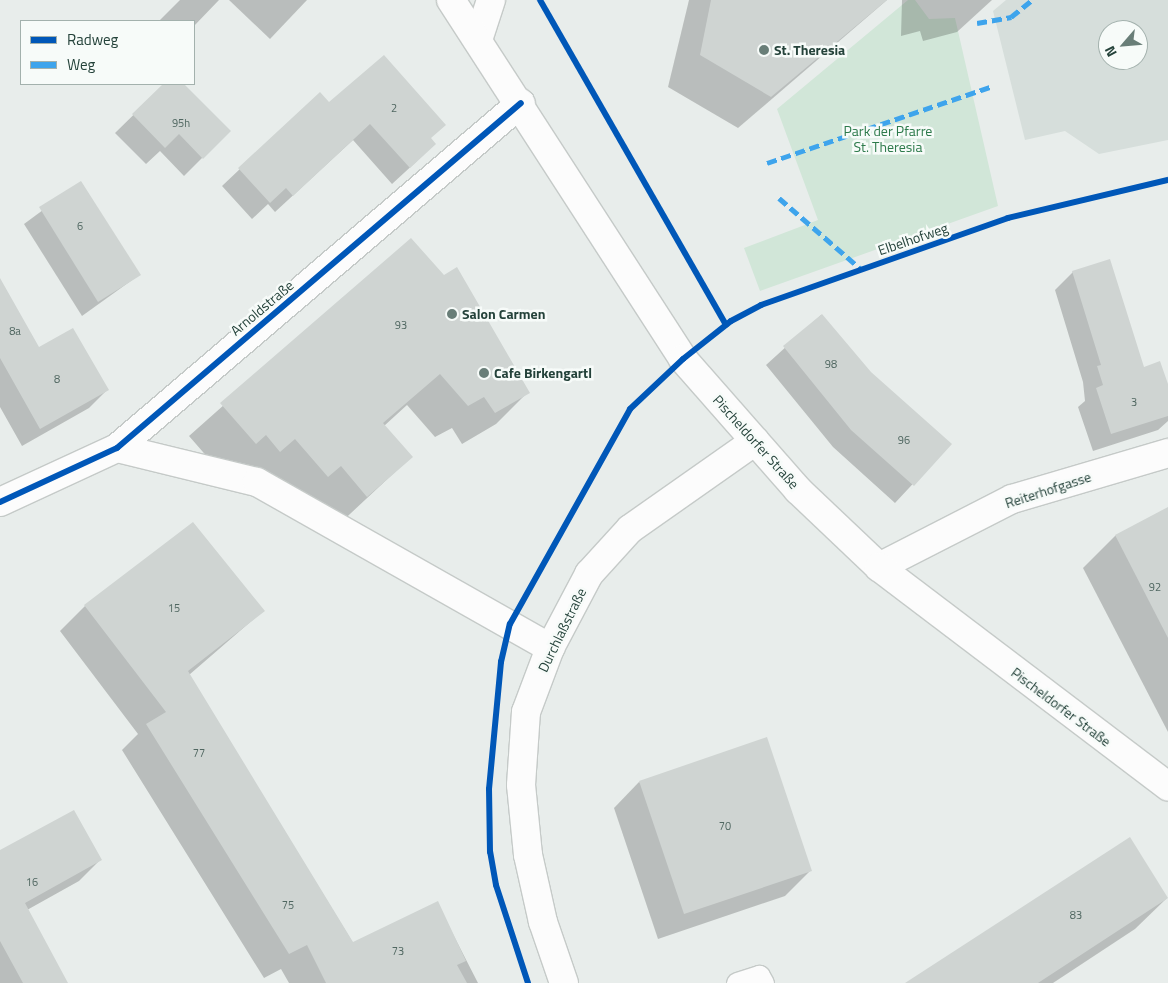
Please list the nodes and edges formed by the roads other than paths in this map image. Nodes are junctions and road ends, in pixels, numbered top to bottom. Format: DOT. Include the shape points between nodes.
graph roads {
  1 [pos="450,0"];
  2 [pos="491,0"];
  3 [pos="478,40"];
  4 [pos="521,103"];
  5 [pos="755,441"];
  6 [pos="117,448"];
  7 [pos="1168,453"];
  8 [pos="0,502"];
  9 [pos="879,566"];
  10 [pos="550,648"];
  11 [pos="1168,786"];
  12 [pos="564,983"];
  13 [pos="738,983"];
  14 [pos="763,983"];
  1 -- 3 [label="street, Pischeldorfer Straße"];
  2 -- 3 [label="street"];
  3 -- 4 [label="street, Pischeldorfer Straße"];
  4 -- 5 [label="street, Pischeldorfer Straße" via="683,359"];
  4 -- 6 [label="street, Arnoldstraße"];
  5 -- 9 [label="street, Pischeldorfer Straße"];
  5 -- 10 [label="street, Durchlaßstraße" via="630,529 589,574"];
  6 -- 8 [label="street, Arnoldstraße"];
  6 -- 10 [label="street" via="257,482"];
  7 -- 9 [label="street, Reiterhofgasse" via="1012,499"];
  9 -- 11 [label="street, Pischeldorfer Straße"];
  10 -- 12 [label="street, Durchlaßstraße" via="526,712 521,785 528,855 543,922"];
  13 -- 14 [label="lane" via="759,976"];
}
